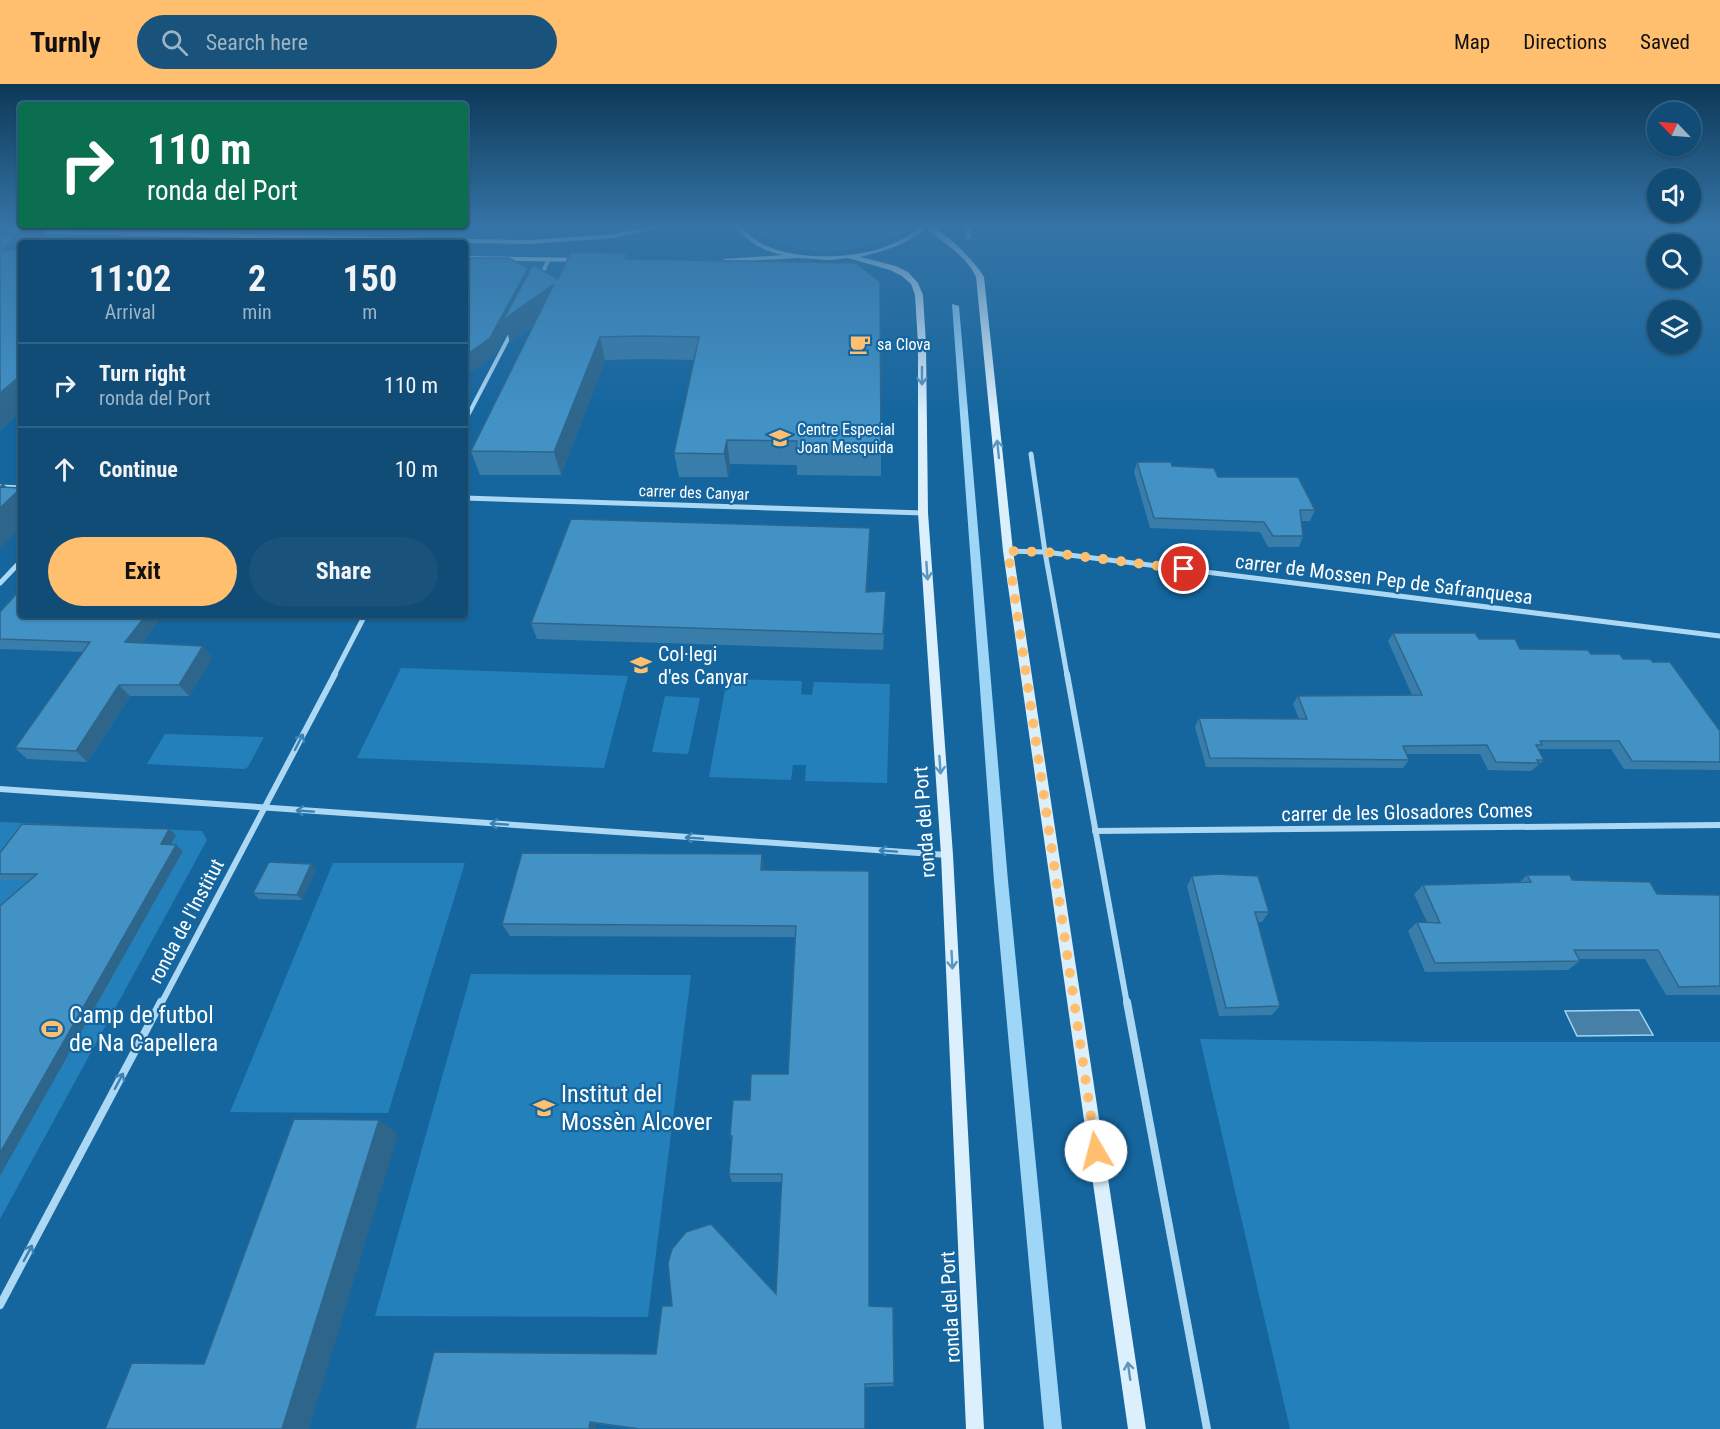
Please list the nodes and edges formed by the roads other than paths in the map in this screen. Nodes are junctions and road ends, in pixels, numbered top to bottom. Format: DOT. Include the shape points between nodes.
graph roads {
  1 [pos="916,288"];
  2 [pos="981,288"];
  3 [pos="512,330"];
  4 [pos="468,416"];
  5 [pos="1031,454"];
  6 [pos="0,487"];
  7 [pos="18,488"];
  8 [pos="468,498"];
  9 [pos="922,513"];
  10 [pos="1008,551"];
  11 [pos="1045,552"];
  12 [pos="18,564"];
  13 [pos="0,584"];
  14 [pos="363,618"];
  15 [pos="1720,636"];
  16 [pos="0,789"];
  17 [pos="265,808"];
  18 [pos="1720,825"];
  19 [pos="1095,831"];
  20 [pos="947,855"];
  21 [pos="0,1305"];
  22 [pos="975,1429"];
  23 [pos="1137,1429"];
  24 [pos="1207,1429"];
  1 -- 9 [label="main road, ronda del Port, one-way" via="922,344"];
  10 -- 2 [label="main road, one-way"];
  3 -- 4 [label="street"];
  5 -- 11 [label="street"];
  6 -- 7 [label="street"];
  8 -- 9 [label="street, carrer des Canyar"];
  9 -- 20 [label="main road, ronda del Port, one-way"];
  10 -- 11 [label="street"];
  23 -- 10 [label="main road, one-way"];
  11 -- 15 [label="street, carrer de Mossen Pep de Safranquesa"];
  11 -- 19 [label="street"];
  12 -- 13 [label="street"];
  17 -- 14 [label="street, ronda de l'Institut, one-way"];
  16 -- 17 [label="street"];
  20 -- 17 [label="street, one-way"];
  21 -- 17 [label="street, ronda de l'Institut, one-way"];
  18 -- 19 [label="street, carrer de les Glosadores Comes"];
  19 -- 24 [label="street"];
  20 -- 22 [label="main road, ronda del Port, one-way"];
}
